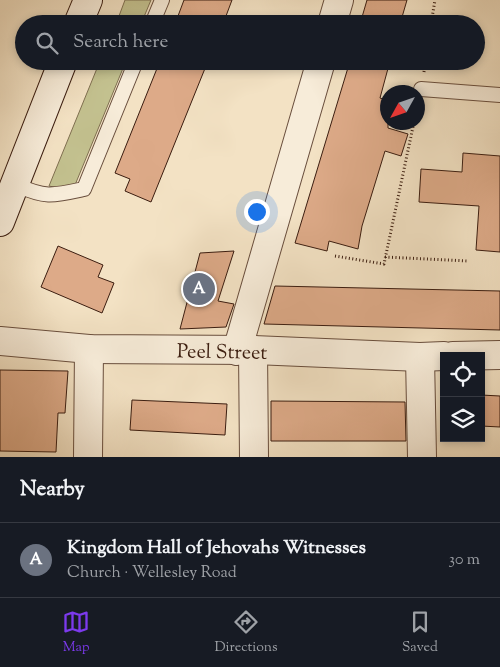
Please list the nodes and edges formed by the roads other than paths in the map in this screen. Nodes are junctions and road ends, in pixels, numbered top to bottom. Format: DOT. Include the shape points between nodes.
graph roads {
  1 [pos="88,0"];
  2 [pos="162,0"];
  3 [pos="339,0"];
  4 [pos="82,15"];
  5 [pos="156,15"];
  6 [pos="335,15"];
  7 [pos="60,70"];
  8 [pos="132,70"];
  9 [pos="319,70"];
  10 [pos="425,89"];
  11 [pos="500,95"];
  12 [pos="16,185"];
  13 [pos="0,222"];
  14 [pos="0,341"];
  15 [pos="89,349"];
  16 [pos="245,351"];
  17 [pos="485,355"];
  18 [pos="500,355"];
  19 [pos="432,356"];
  20 [pos="88,457"];
  21 [pos="254,457"];
  22 [pos="422,457"];
  1 -- 4 [label="street"];
  2 -- 5 [label="lane"];
  3 -- 6 [label="street"];
  7 -- 12 [label="street"];
  8 -- 12 [label="lane" via="84,189 52,196 35,194"];
  9 -- 16 [label="street"];
  10 -- 11 [label="lane"];
  12 -- 13 [label="street"];
  14 -- 15 [label="street, Peel Street"];
  15 -- 16 [label="street, Peel Street"];
  15 -- 20 [label="street"];
  16 -- 19 [label="street, Peel Street"];
  16 -- 21 [label="street"];
  17 -- 18 [label="street"];
  19 -- 22 [label="street"];
}
